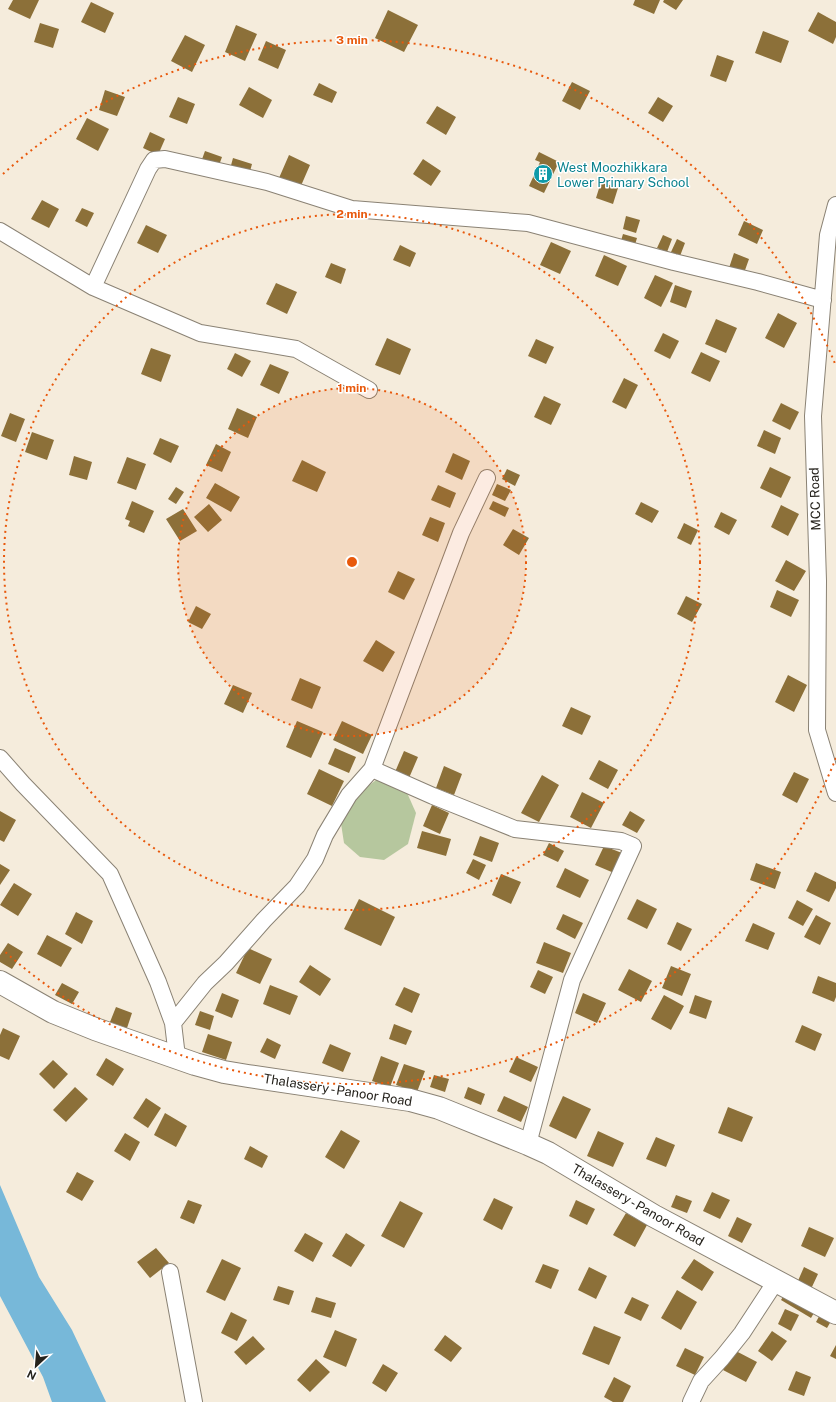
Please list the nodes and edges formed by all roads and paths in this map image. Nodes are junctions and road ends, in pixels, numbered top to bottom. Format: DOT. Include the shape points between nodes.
graph roads {
  1 [pos="836,205"];
  2 [pos="0,231"];
  3 [pos="93,287"];
  4 [pos="823,300"];
  5 [pos="369,390"];
  6 [pos="487,478"];
  7 [pos="0,758"];
  8 [pos="372,769"];
  9 [pos="836,793"];
  10 [pos="0,982"];
  11 [pos="173,1023"];
  12 [pos="177,1057"];
  13 [pos="528,1144"];
  14 [pos="170,1272"];
  15 [pos="776,1281"];
  16 [pos="836,1313"];
  17 [pos="194,1402"];
  18 [pos="690,1402"];
  1 -- 4 [label="street, MCC Road" via="828,235"];
  2 -- 3 [label="street"];
  3 -- 4 [label="street" via="148,169 154,160 165,159 267,182 352,209 528,223"];
  3 -- 5 [label="street" via="200,333 296,349"];
  4 -- 9 [label="street, MCC Road" via="813,416 818,581 817,730"];
  6 -- 8 [label="street" via="461,533"];
  7 -- 11 [label="street" via="110,874 158,982"];
  8 -- 11 [label="street" via="349,795 325,835 315,859 297,886 205,983"];
  8 -- 13 [label="street" via="514,829 621,841 633,846 572,980"];
  10 -- 12 [label="main road, Thalassery - Panoor Road" via="53,1012"];
  11 -- 12 [label="street"];
  12 -- 13 [label="main road, Thalassery - Panoor Road" via="240,1075 410,1100 439,1108"];
  13 -- 15 [label="main road, Thalassery - Panoor Road" via="548,1153 654,1216"];
  14 -- 17 [label="street"];
  15 -- 16 [label="main road, Thalassery - Panoor Road"];
  15 -- 18 [label="street" via="742,1332 701,1381"];
}
